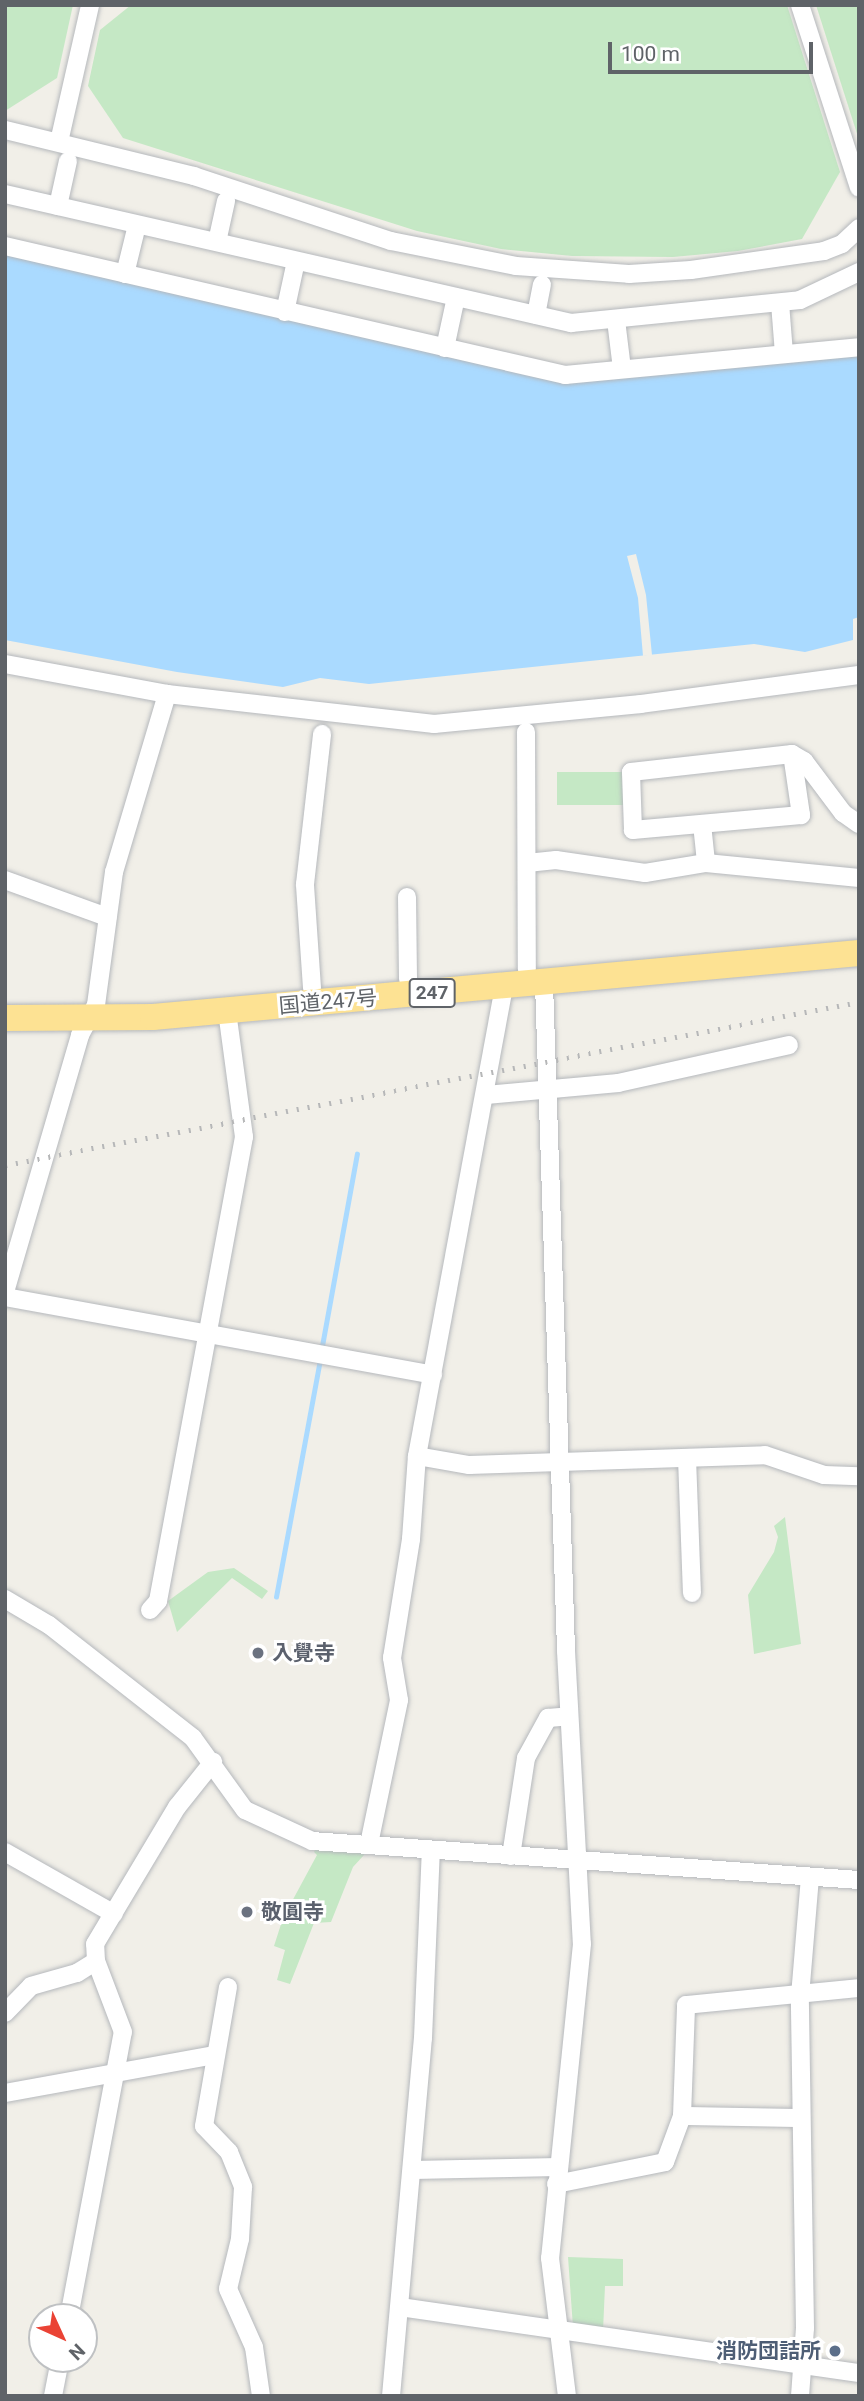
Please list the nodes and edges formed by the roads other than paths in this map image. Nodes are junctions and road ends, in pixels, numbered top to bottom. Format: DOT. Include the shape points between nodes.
graph roads {
  1 [pos="90,5"];
  2 [pos="800,5"];
  3 [pos="5,130"];
  4 [pos="59,142"];
  5 [pos="68,161"];
  6 [pos="859,188"];
  7 [pos="5,194"];
  8 [pos="226,201"];
  9 [pos="58,206"];
  10 [pos="137,225"];
  11 [pos="859,228"];
  12 [pos="217,242"];
  13 [pos="5,246"];
  14 [pos="296,261"];
  15 [pos="854,269"];
  16 [pos="125,274"];
  17 [pos="542,285"];
  18 [pos="456,298"];
  19 [pos="780,303"];
  20 [pos="285,312"];
  21 [pos="536,315"];
  22 [pos="616,320"];
  23 [pos="859,347"];
  24 [pos="445,348"];
  25 [pos="784,354"];
  26 [pos="622,369"];
  27 [pos="5,664"];
  28 [pos="859,675"];
  29 [pos="167,694"];
  30 [pos="526,732"];
  31 [pos="322,734"];
  32 [pos="792,754"];
  33 [pos="702,824"];
  34 [pos="859,824"];
  35 [pos="527,863"];
  36 [pos="706,863"];
  37 [pos="859,878"];
  38 [pos="5,880"];
  39 [pos="407,897"];
  40 [pos="107,917"];
  41 [pos="859,937"];
  42 [pos="859,953"];
  43 [pos="535,976"];
  44 [pos="408,979"];
  45 [pos="504,987"];
  46 [pos="312,988"];
  47 [pos="5,1004"];
  48 [pos="227,1011"];
  49 [pos="92,1012"];
  50 [pos="5,1018"];
  51 [pos="789,1045"];
  52 [pos="550,1089"];
  53 [pos="486,1096"];
  54 [pos="5,1295"];
  55 [pos="207,1334"];
  56 [pos="433,1375"];
  57 [pos="417,1456"];
  58 [pos="687,1458"];
  59 [pos="561,1462"];
  60 [pos="859,1476"];
  61 [pos="692,1594"];
  62 [pos="5,1599"];
  63 [pos="150,1610"];
  64 [pos="569,1716"];
  65 [pos="213,1762"];
  66 [pos="369,1844"];
  67 [pos="431,1850"];
  68 [pos="5,1852"];
  69 [pos="511,1856"];
  70 [pos="575,1861"];
  71 [pos="810,1877"];
  72 [pos="859,1880"];
  73 [pos="114,1914"];
  74 [pos="96,1961"];
  75 [pos="228,1987"];
  76 [pos="859,1988"];
  77 [pos="800,1996"];
  78 [pos="5,2013"];
  79 [pos="215,2055"];
  80 [pos="117,2073"];
  81 [pos="5,2093"];
  82 [pos="682,2116"];
  83 [pos="802,2118"];
  84 [pos="413,2169"];
  85 [pos="557,2176"];
  86 [pos="72,2303"];
  87 [pos="400,2306"];
  88 [pos="559,2329"];
  89 [pos="804,2366"];
  90 [pos="57,2373"];
  91 [pos="859,2373"];
  92 [pos="53,2396"];
  93 [pos="261,2396"];
  94 [pos="391,2396"];
  95 [pos="567,2396"];
  96 [pos="800,2396"];
  1 -- 4 [label="street"];
  2 -- 6 [label="street"];
  3 -- 4 [label="street"];
  4 -- 11 [label="street" via="206,180 391,241 516,266 629,274 691,270 824,251 842,244"];
  5 -- 9 [label="street"];
  7 -- 9 [label="street"];
  8 -- 12 [label="street"];
  9 -- 10 [label="street"];
  10 -- 12 [label="street"];
  10 -- 16 [label="street"];
  12 -- 14 [label="street"];
  13 -- 16 [label="street"];
  14 -- 18 [label="street"];
  14 -- 20 [label="street"];
  15 -- 19 [label="street" via="800,300"];
  16 -- 20 [label="street"];
  17 -- 21 [label="street"];
  18 -- 21 [label="street"];
  18 -- 24 [label="street"];
  19 -- 22 [label="street"];
  19 -- 25 [label="street"];
  20 -- 24 [label="street"];
  21 -- 22 [label="street" via="571,323"];
  22 -- 26 [label="street"];
  23 -- 25 [label="street"];
  24 -- 26 [label="street" via="565,375"];
  25 -- 26 [label="street"];
  27 -- 29 [label="street"];
  28 -- 29 [label="street" via="641,704 434,724"];
  29 -- 40 [label="street" via="114,872"];
  30 -- 35 [label="street"];
  31 -- 46 [label="street" via="305,884"];
  32 -- 33 [label="street" via="802,815"];
  32 -- 33 [label="street" via="631,772 633,830"];
  32 -- 34 [label="street" via="804,761 843,813"];
  33 -- 36 [label="street"];
  35 -- 36 [label="street" via="556,860 645,873"];
  35 -- 43 [label="street"];
  36 -- 37 [label="street"];
  38 -- 40 [label="street"];
  39 -- 44 [label="street"];
  40 -- 49 [label="street"];
  41 -- 43 [label="highway, 国道247号 / 247"];
  42 -- 43 [label="highway, 国道247号 / 247"];
  43 -- 44 [label="highway, 国道247号 / 247"];
  43 -- 45 [label="highway, 国道247号 / 247"];
  43 -- 52 [label="street"];
  44 -- 46 [label="highway, 国道247号 / 247"];
  45 -- 48 [label="highway, 国道247号 / 247"];
  45 -- 53 [label="street"];
  46 -- 49 [label="highway, 国道247号 / 247"];
  47 -- 49 [label="highway, 国道247号 / 247"];
  48 -- 49 [label="highway, 国道247号 / 247"];
  48 -- 55 [label="street" via="244,1137"];
  49 -- 50 [label="highway, 国道247号 / 247"];
  49 -- 54 [label="street"];
  51 -- 52 [label="street" via="629,1081"];
  52 -- 53 [label="street"];
  52 -- 59 [label="street"];
  53 -- 56 [label="street"];
  54 -- 55 [label="street"];
  55 -- 56 [label="street"];
  55 -- 63 [label="street" via="159,1601"];
  56 -- 57 [label="street"];
  57 -- 59 [label="street" via="470,1465"];
  57 -- 66 [label="street" via="411,1539 392,1658 399,1700"];
  58 -- 59 [label="street"];
  58 -- 60 [label="street" via="765,1455 824,1475"];
  58 -- 61 [label="street"];
  59 -- 64 [label="street"];
  62 -- 65 [label="street" via="49,1625 160,1710"];
  64 -- 69 [label="street" via="548,1718 526,1758"];
  64 -- 70 [label="street"];
  65 -- 66 [label="street" via="245,1810 258,1819 312,1841"];
  65 -- 73 [label="street" via="177,1807"];
  66 -- 67 [label="street"];
  67 -- 69 [label="street"];
  67 -- 84 [label="street"];
  68 -- 73 [label="street"];
  69 -- 70 [label="street"];
  70 -- 71 [label="street"];
  70 -- 85 [label="street" via="581,1976"];
  71 -- 72 [label="street"];
  71 -- 77 [label="street"];
  73 -- 74 [label="street" via="95,1944"];
  74 -- 78 [label="street" via="77,1973 31,1986"];
  74 -- 80 [label="street" via="123,2023"];
  75 -- 79 [label="street"];
  76 -- 77 [label="street"];
  77 -- 82 [label="street" via="685,2005"];
  77 -- 83 [label="street"];
  79 -- 80 [label="street"];
  79 -- 93 [label="street" via="204,2126 229,2152 243,2188 240,2239 228,2289 254,2347"];
  80 -- 81 [label="street"];
  80 -- 86 [label="street"];
  82 -- 83 [label="street"];
  82 -- 85 [label="street" via="666,2162"];
  83 -- 89 [label="street"];
  84 -- 85 [label="street"];
  84 -- 87 [label="street"];
  85 -- 88 [label="street" via="550,2258"];
  87 -- 88 [label="street"];
  87 -- 94 [label="street"];
  88 -- 89 [label="street"];
  88 -- 95 [label="street"];
  89 -- 91 [label="street"];
  89 -- 96 [label="street"];
  90 -- 92 [label="street"];
}
